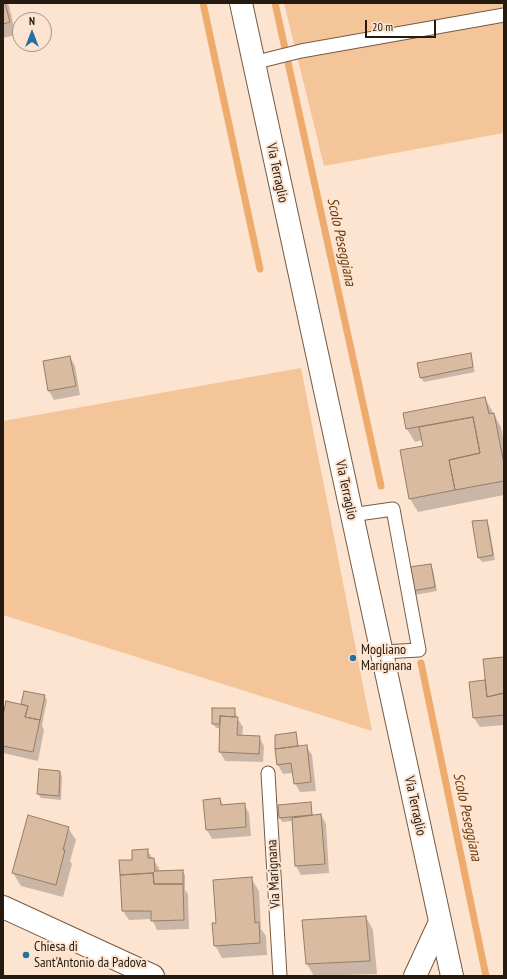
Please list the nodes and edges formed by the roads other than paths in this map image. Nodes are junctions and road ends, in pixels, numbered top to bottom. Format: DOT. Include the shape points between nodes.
graph roads {
  1 [pos="241,3"];
  2 [pos="504,15"];
  3 [pos="261,61"];
  4 [pos="352,515"];
  5 [pos="383,652"];
  6 [pos="268,773"];
  7 [pos="3,907"];
  8 [pos="439,924"];
  9 [pos="153,976"];
  10 [pos="280,976"];
  11 [pos="415,976"];
  12 [pos="452,976"];
  1 -- 3 [label="main road, Via Terraglio"];
  2 -- 3 [label="lane" via="301,51"];
  3 -- 4 [label="main road, Via Terraglio"];
  4 -- 5 [label="main road, Via Terraglio"];
  4 -- 5 [label="lane" via="393,509 419,650"];
  5 -- 8 [label="main road, Via Terraglio"];
  6 -- 10 [label="lane, Via Marignana"];
  7 -- 9 [label="main road"];
  8 -- 11 [label="main road"];
  8 -- 12 [label="main road, Via Terraglio"];
}
